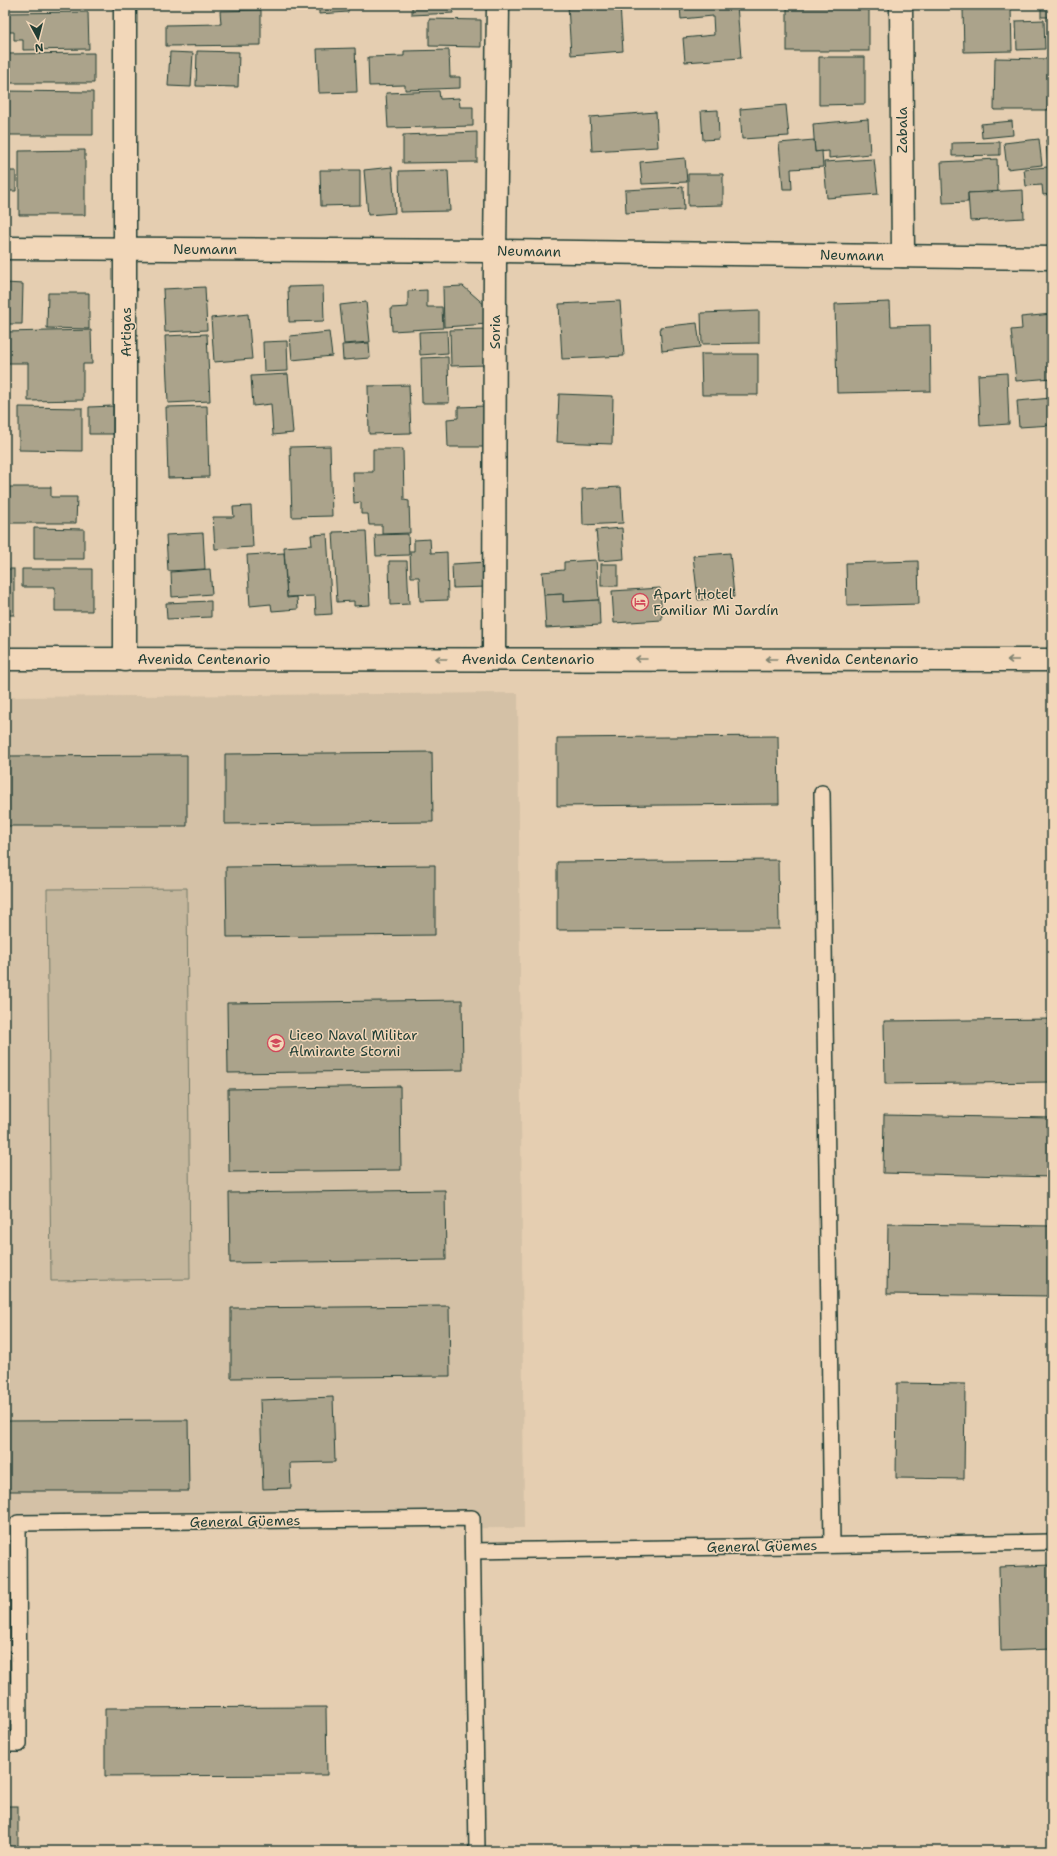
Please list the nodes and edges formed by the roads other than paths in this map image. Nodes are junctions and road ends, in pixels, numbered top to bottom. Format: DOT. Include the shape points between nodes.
graph roads {
  1 [pos="125,5"];
  2 [pos="498,5"];
  3 [pos="901,5"];
  4 [pos="5,248"];
  5 [pos="126,249"];
  6 [pos="495,251"];
  7 [pos="903,256"];
  8 [pos="1052,258"];
  9 [pos="494,658"];
  10 [pos="5,659"];
  11 [pos="125,660"];
  12 [pos="1052,660"];
  13 [pos="822,793"];
  14 [pos="1052,1542"];
  15 [pos="832,1545"];
  16 [pos="473,1550"];
  17 [pos="5,1744"];
  18 [pos="477,1851"];
  1 -- 5 [label="street, Artigas"];
  2 -- 6 [label="street, Soria"];
  3 -- 7 [label="street, Zabala"];
  4 -- 5 [label="street, Neumann"];
  5 -- 6 [label="street, Neumann"];
  5 -- 11 [label="street, Artigas"];
  6 -- 7 [label="street, Neumann"];
  6 -- 9 [label="street, Soria"];
  7 -- 8 [label="street, Neumann"];
  9 -- 11 [label="street, Avenida Centenario, one-way"];
  12 -- 9 [label="street, Avenida Centenario, one-way"];
  10 -- 11 [label="street, Avenida Centenario"];
  13 -- 15 [label="lane"];
  14 -- 15 [label="lane, General Güemes"];
  15 -- 16 [label="lane, General Güemes"];
  16 -- 17 [label="lane, General Güemes" via="472,1518 18,1523 19,1744"];
  16 -- 18 [label="lane"];
}
